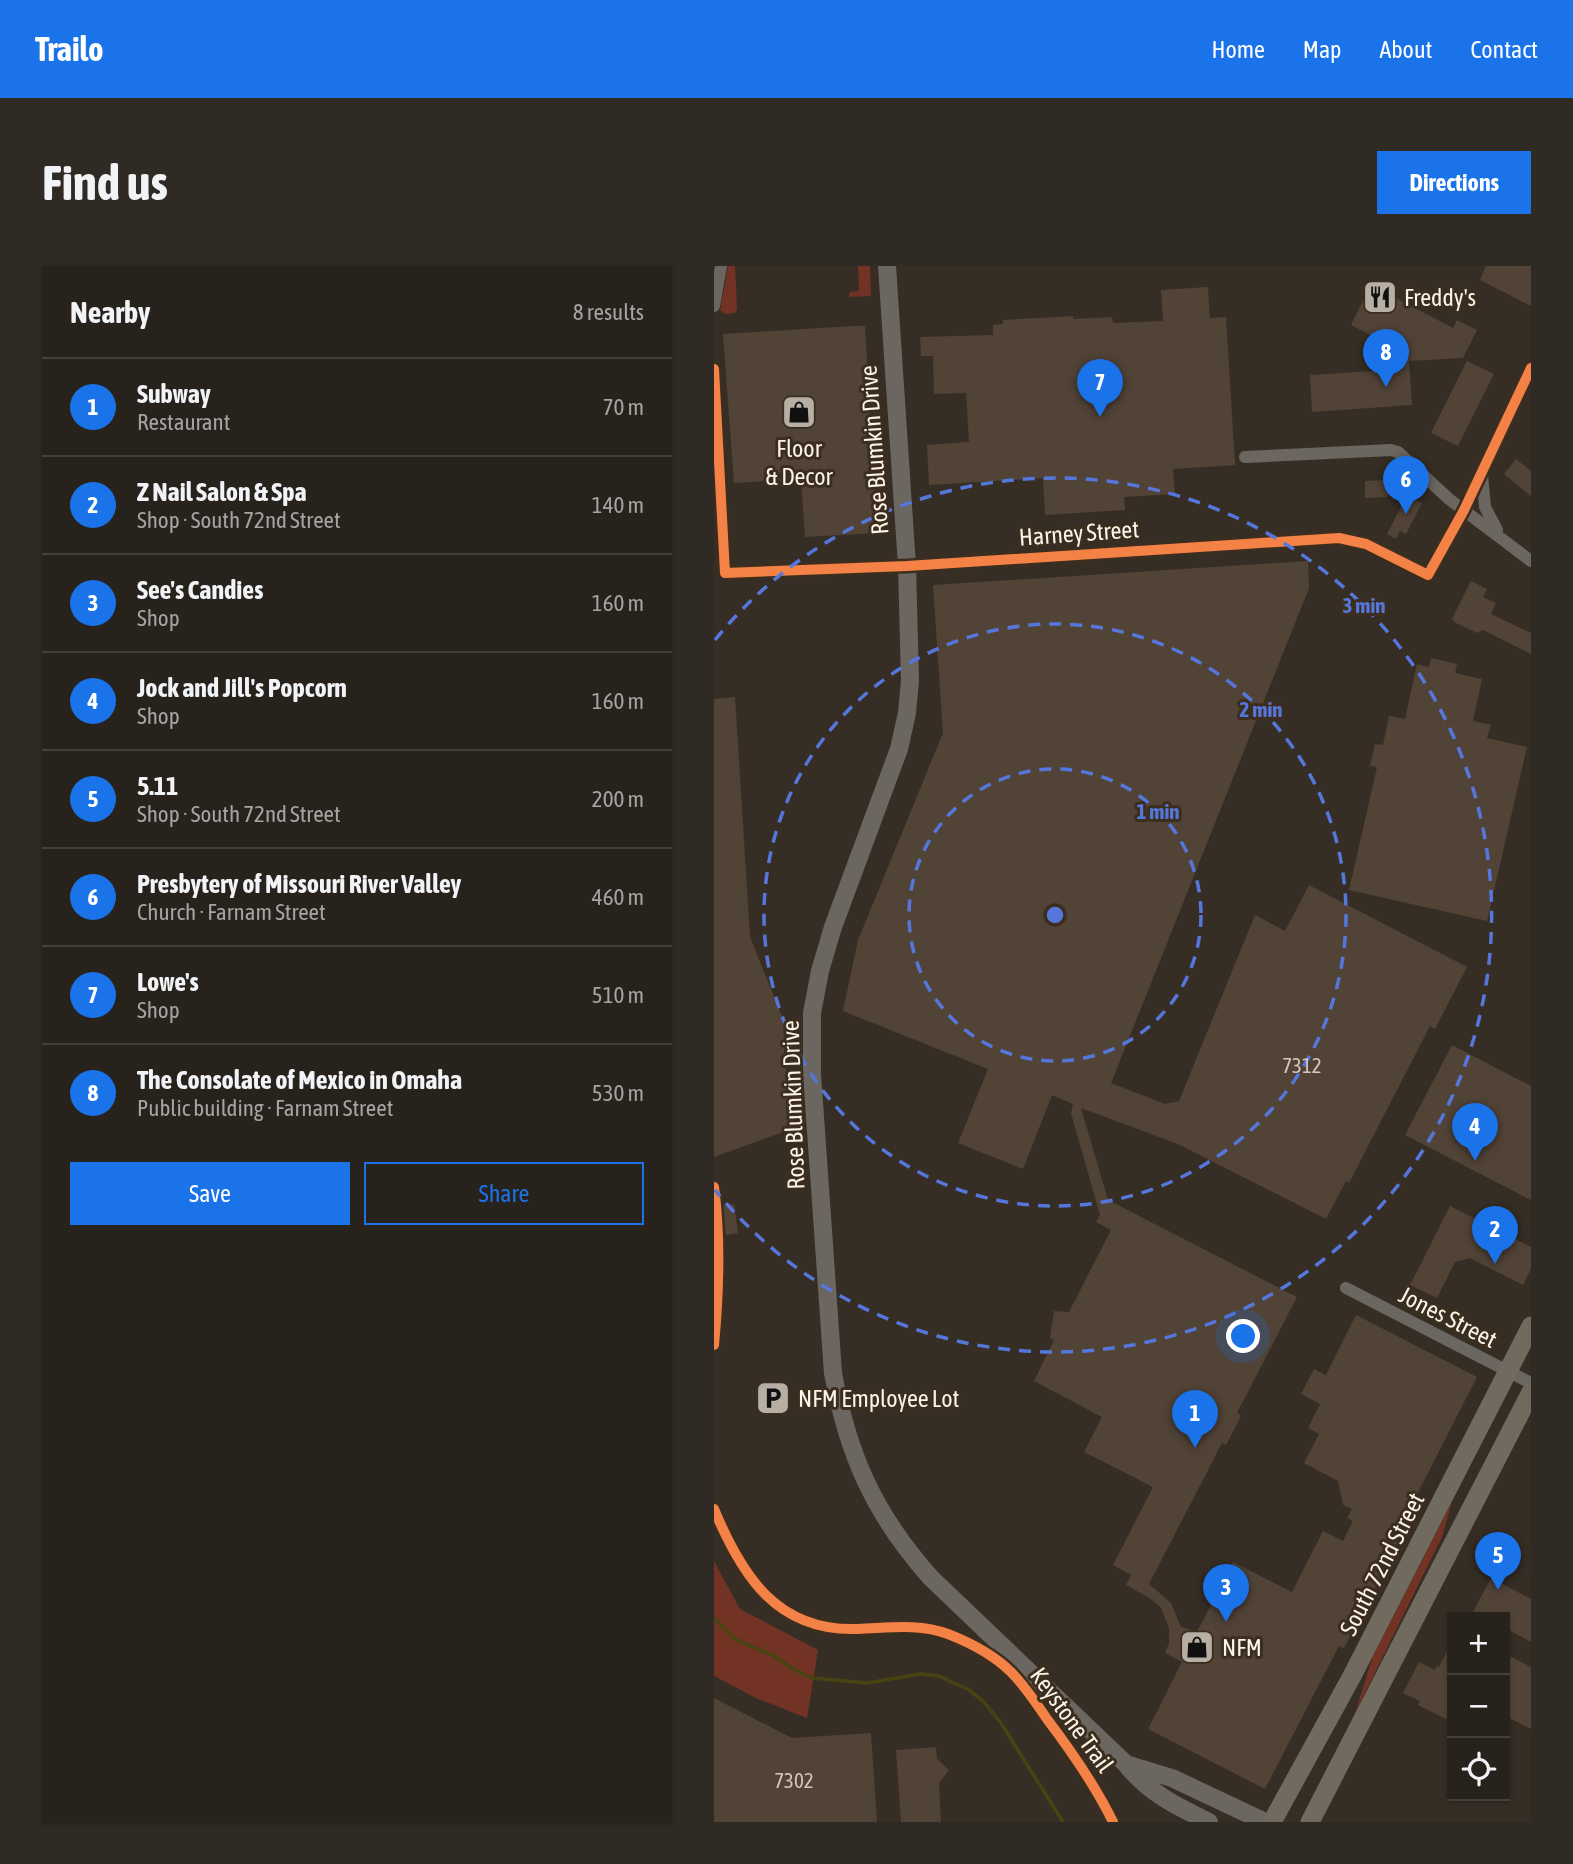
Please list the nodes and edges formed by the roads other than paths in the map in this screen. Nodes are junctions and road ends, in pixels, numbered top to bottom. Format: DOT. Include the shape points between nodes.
graph roads {
  1 [pos="721,266"];
  2 [pos="887,266"];
  3 [pos="714,306"];
  4 [pos="1531,368"];
  5 [pos="714,369"];
  6 [pos="1245,457"];
  7 [pos="1482,472"];
  8 [pos="1464,510"];
  9 [pos="1501,537"];
  10 [pos="1531,561"];
  11 [pos="907,566"];
  12 [pos="1346,1288"];
  13 [pos="1531,1326"];
  14 [pos="1508,1371"];
  15 [pos="1531,1383"];
  16 [pos="1531,1392"];
  17 [pos="1126,1764"];
  18 [pos="1209,1822"];
  19 [pos="1265,1822"];
  20 [pos="1272,1822"];
  21 [pos="1310,1822"];
  1 -- 3 [label="street"];
  2 -- 11 [label="main road, Rose Blumkin Drive"];
  4 -- 7 [label="street"];
  5 -- 11 [label="street, Harney Street" via="725,573"];
  6 -- 8 [label="street" via="1391,450"];
  7 -- 8 [label="street"];
  7 -- 9 [label="street" via="1485,507"];
  8 -- 9 [label="street"];
  8 -- 11 [label="street, Harney Street" via="1429,575 1366,544 1339,538"];
  9 -- 10 [label="street"];
  11 -- 17 [label="main road, Rose Blumkin Drive" via="911,647 904,730 833,927 813,1013 812,1073 836,1393 854,1458 896,1536 931,1578"];
  12 -- 14 [label="street, Jones Street"];
  13 -- 14 [label="main road, South 72nd Street"];
  14 -- 15 [label="street, Jones Street"];
  14 -- 20 [label="main road, South 72nd Street"];
  16 -- 21 [label="main road"];
  17 -- 18 [label="main road, Rose Blumkin Drive" via="1152,1791"];
  17 -- 19 [label="main road, Rose Blumkin Drive" via="1172,1778"];
}
